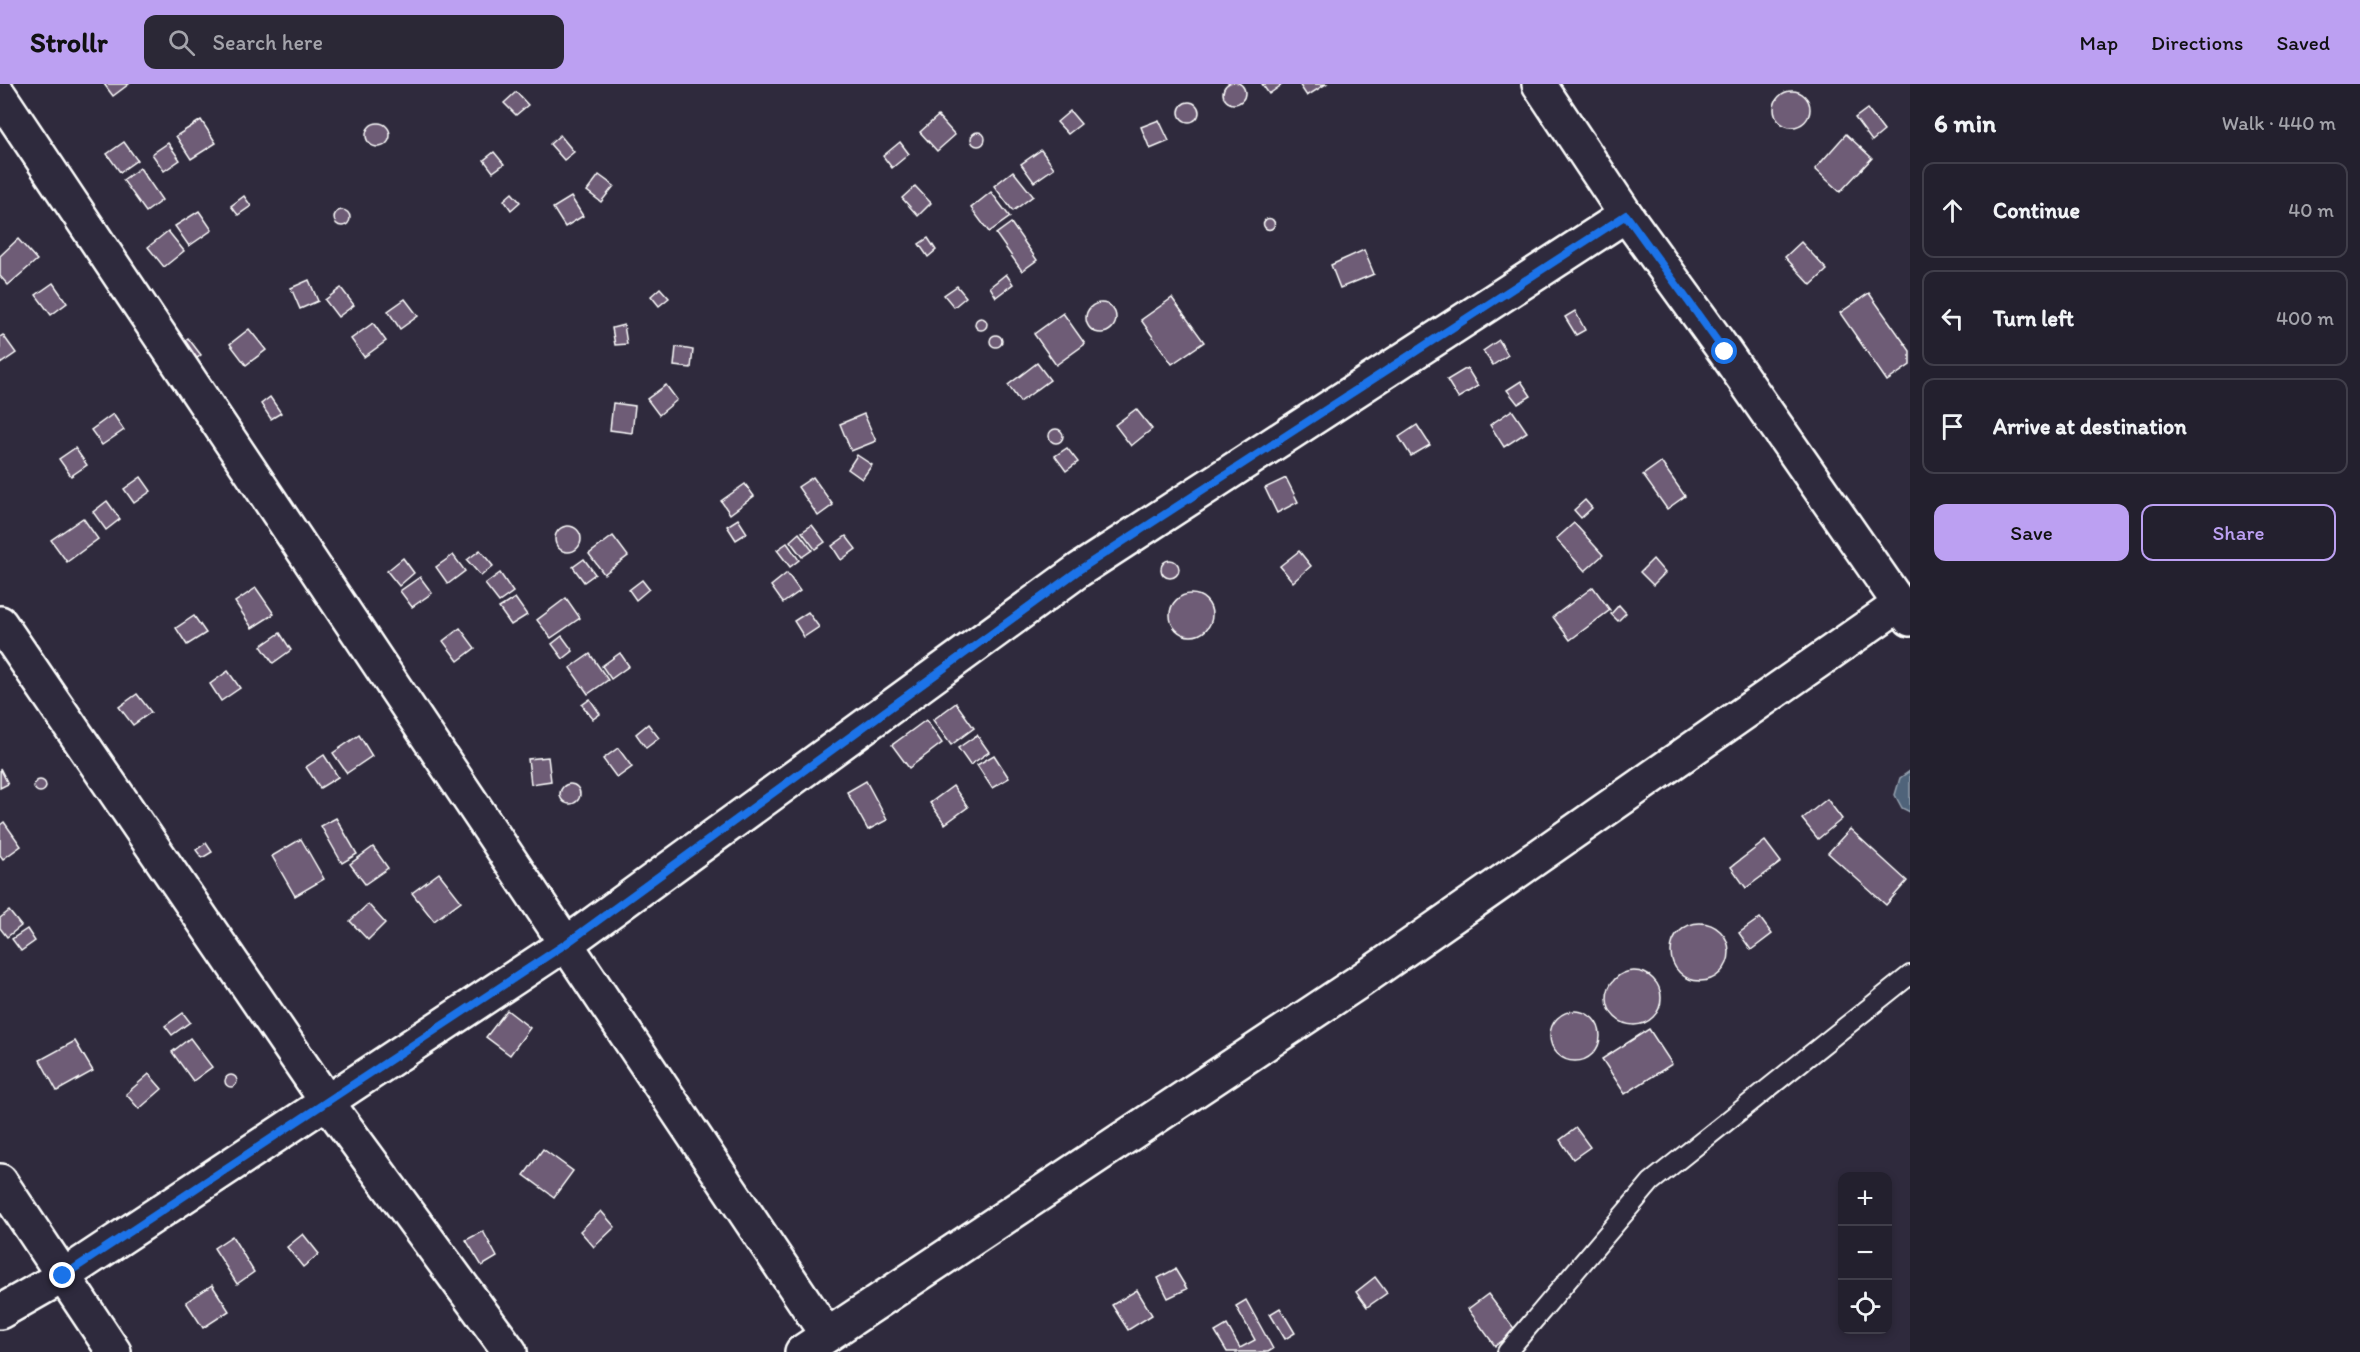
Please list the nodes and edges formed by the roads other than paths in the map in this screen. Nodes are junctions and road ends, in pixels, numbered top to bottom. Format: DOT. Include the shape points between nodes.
graph roads {
  1 [pos="1539,84"];
  2 [pos="0,96"];
  3 [pos="1626,215"];
  4 [pos="1907,606"];
  5 [pos="0,623"];
  6 [pos="567,943"];
  7 [pos="1910,975"];
  8 [pos="327,1102"];
  9 [pos="0,1181"];
  10 [pos="63,1276"];
  11 [pos="0,1312"];
  12 [pos="815,1343"];
  13 [pos="114,1352"];
  14 [pos="510,1352"];
  15 [pos="1507,1352"];
  1 -- 3 [label="street"];
  2 -- 6 [label="street"];
  3 -- 4 [label="street"];
  3 -- 6 [label="street" via="1079,570"];
  4 -- 12 [label="street" via="1360,981"];
  5 -- 8 [label="street"];
  6 -- 8 [label="street"];
  6 -- 12 [label="street"];
  7 -- 15 [label="lane" via="1651,1182"];
  8 -- 10 [label="street"];
  8 -- 14 [label="street"];
  9 -- 10 [label="street"];
  10 -- 11 [label="street"];
  10 -- 13 [label="street"];
}
